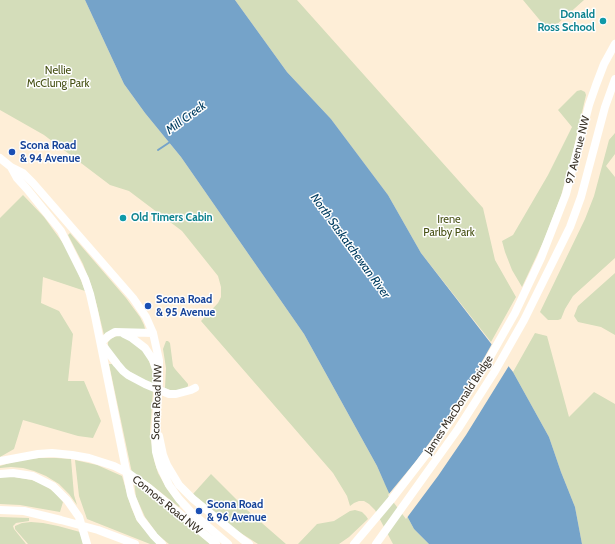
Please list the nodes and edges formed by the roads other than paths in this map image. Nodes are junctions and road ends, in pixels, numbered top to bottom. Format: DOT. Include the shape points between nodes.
graph roads {
  1 [pos="615,44"];
  2 [pos="615,79"];
  3 [pos="0,158"];
  4 [pos="11,168"];
  5 [pos="541,258"];
  6 [pos="552,264"];
  7 [pos="115,332"];
  8 [pos="153,333"];
  9 [pos="101,343"];
  10 [pos="159,381"];
  11 [pos="194,388"];
  12 [pos="159,390"];
  13 [pos="156,421"];
  14 [pos="0,461"];
  15 [pos="0,474"];
  16 [pos="0,510"];
  17 [pos="356,542"];
  18 [pos="87,544"];
  19 [pos="135,544"];
  20 [pos="162,544"];
  21 [pos="216,544"];
  22 [pos="228,544"];
  23 [pos="249,544"];
  24 [pos="349,544"];
  25 [pos="376,544"];
  1 -- 5 [label="main road, 97 Avenue NW" via="604,64 589,105 566,194"];
  2 -- 6 [label="main road, 97 Avenue NW" via="581,197"];
  3 -- 4 [label="main road, Scona Road NW"];
  4 -- 8 [label="main road, Scona Road NW" via="23,172 141,308"];
  4 -- 9 [label="main road, Scona Road NW" via="61,231 78,264 90,294"];
  5 -- 17 [label="main road, James MacDonald Bridge" via="504,333 450,421"];
  6 -- 25 [label="main road, James MacDonald Bridge" via="521,326 482,393"];
  7 -- 8 [label="main road"];
  7 -- 9 [label="main road"];
  7 -- 10 [label="main road" via="127,335 145,348 156,367"];
  8 -- 10 [label="main road, Scona Road NW" via="159,360"];
  9 -- 12 [label="main road" via="128,375"];
  9 -- 20 [label="main road, Scona Road NW" via="132,495 140,518"];
  10 -- 12 [label="main road, Scona Road NW"];
  11 -- 12 [label="main road" via="173,394"];
  12 -- 13 [label="main road, Scona Road NW"];
  13 -- 22 [label="main road, Scona Road NW" via="156,452 169,485 184,506"];
  13 -- 23 [label="main road" via="163,455 179,485"];
  14 -- 21 [label="main road, Connors Road NW" via="52,453 89,458 114,466 150,488"];
  15 -- 18 [label="main road" via="33,476 53,486 79,517"];
  16 -- 19 [label="main road" via="61,520"];
  17 -- 24 [label="main road"];
}
